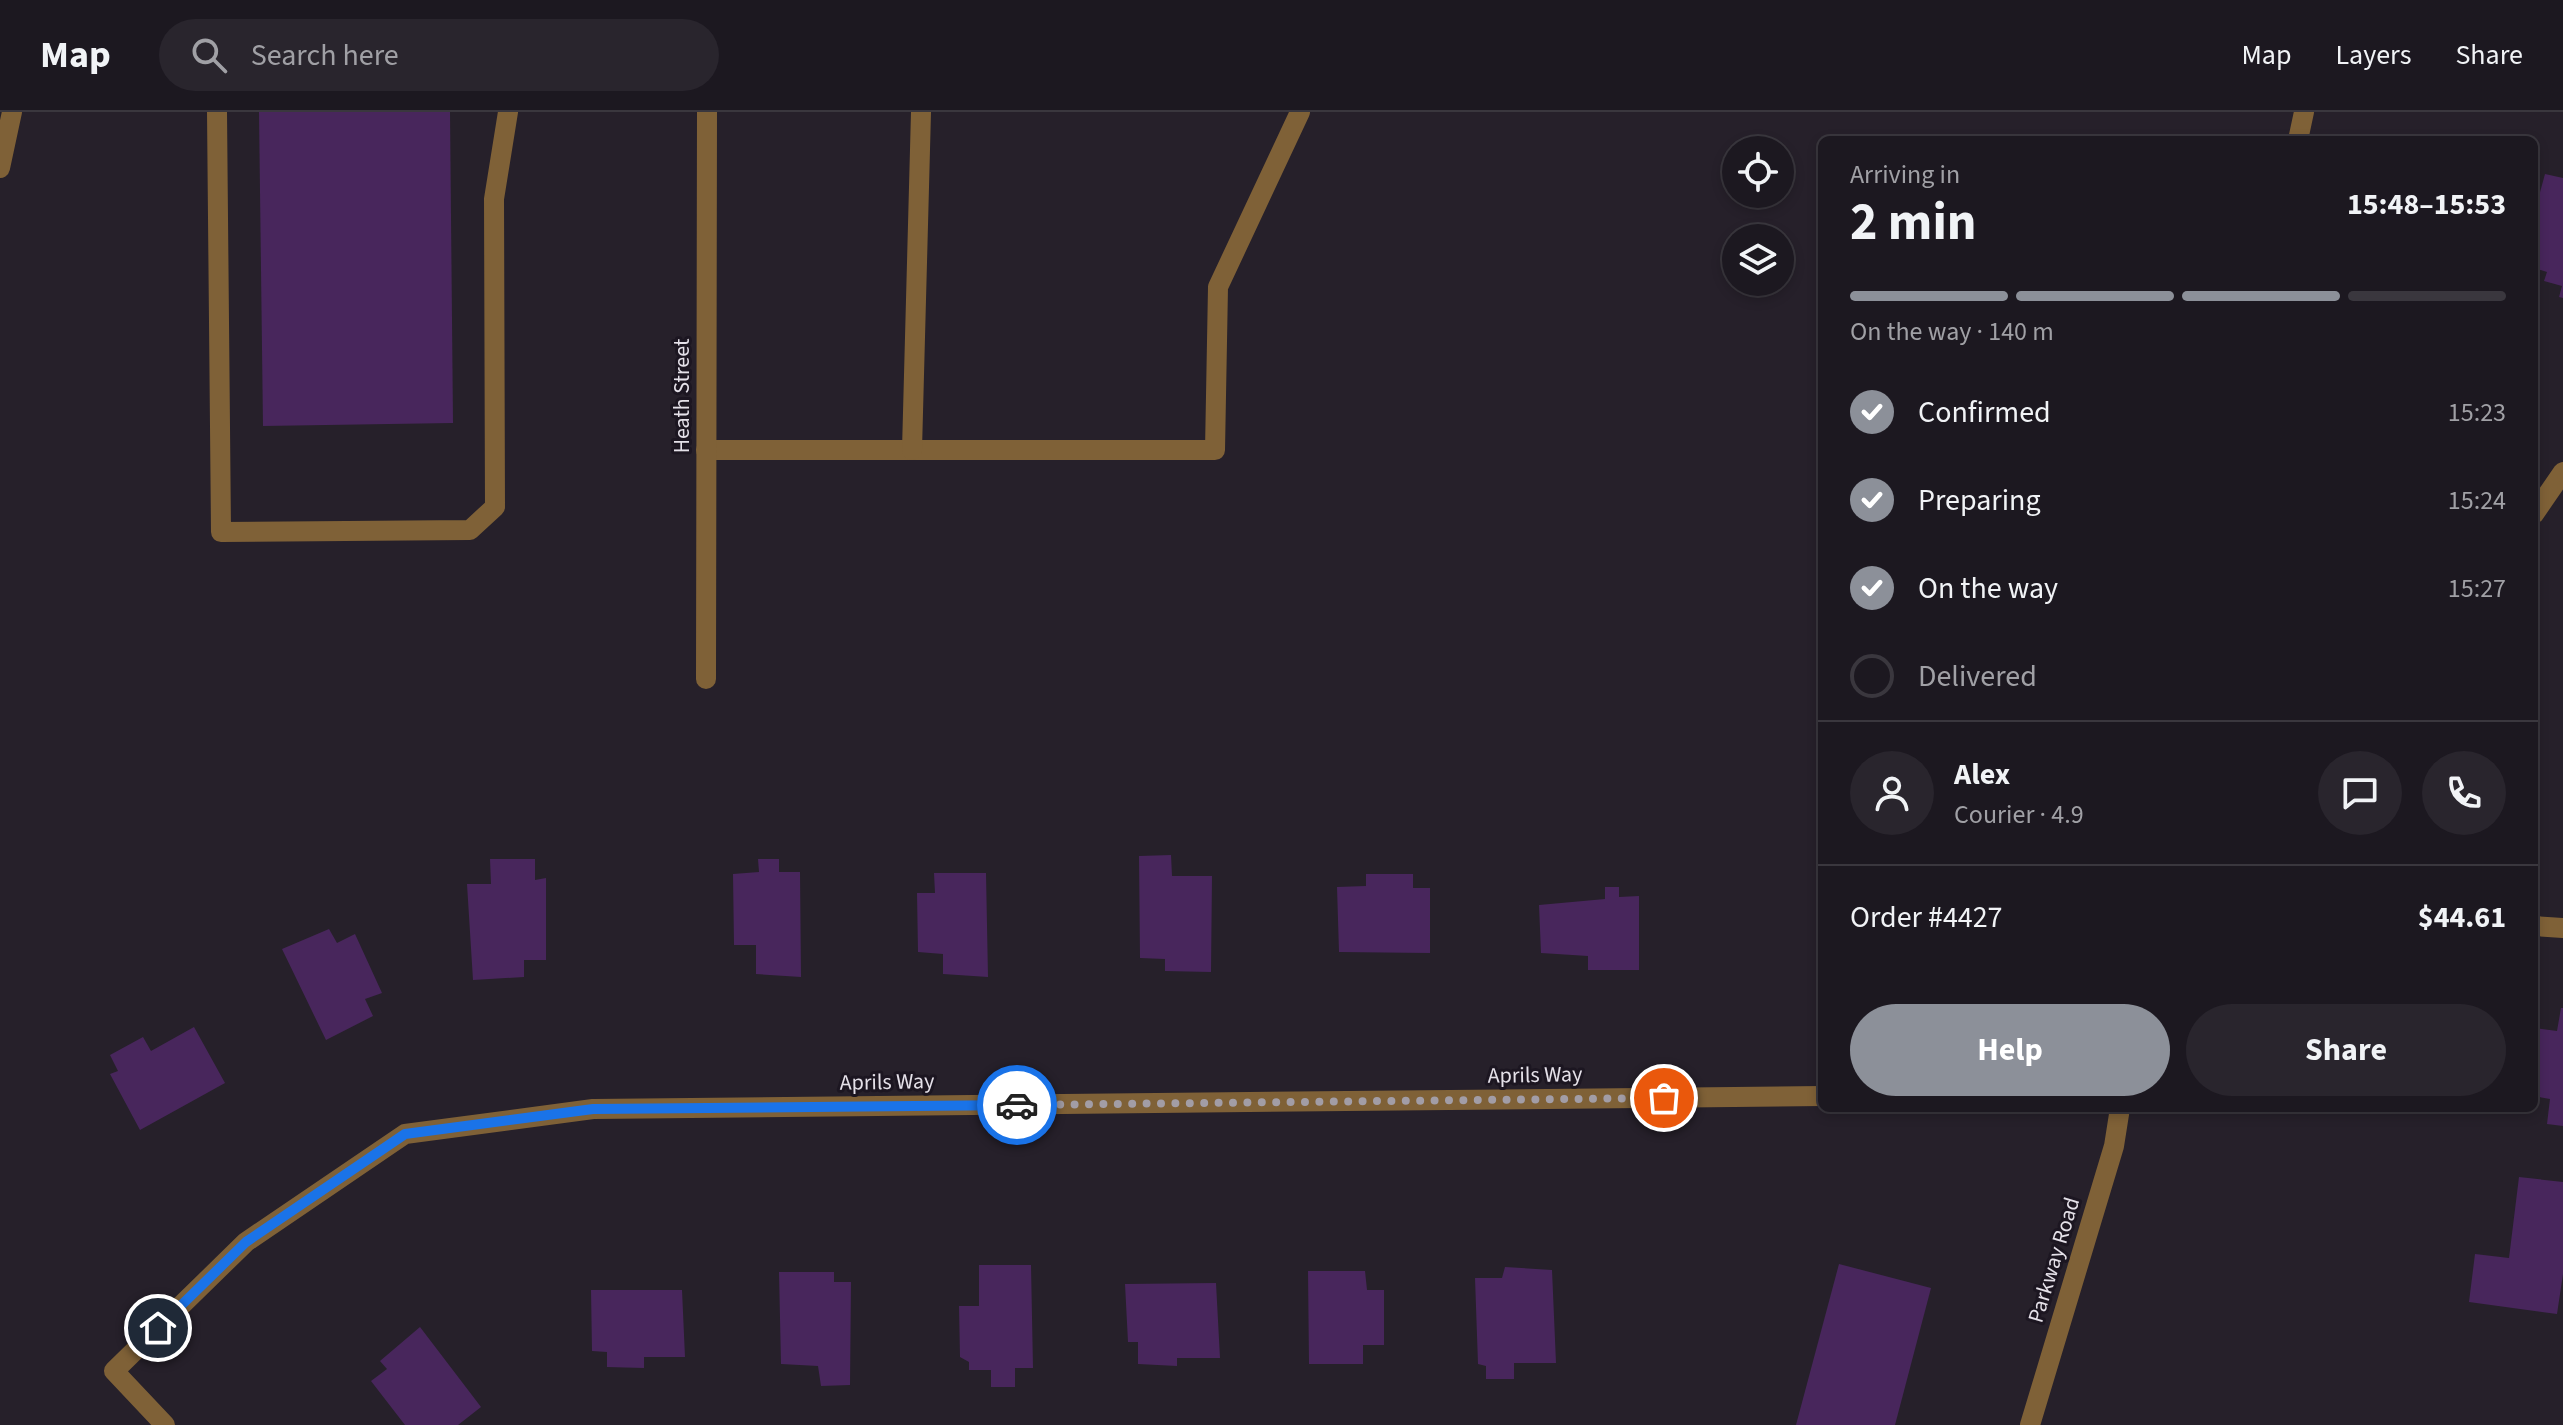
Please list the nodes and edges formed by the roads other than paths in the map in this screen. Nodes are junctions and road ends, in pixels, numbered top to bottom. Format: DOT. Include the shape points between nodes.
graph roads {
  1 [pos="12,112"];
  2 [pos="217,112"];
  3 [pos="508,112"];
  4 [pos="707,112"];
  5 [pos="921,112"];
  6 [pos="1300,112"];
  7 [pos="2304,112"];
  8 [pos="2299,136"];
  9 [pos="0,168"];
  10 [pos="706,450"];
  11 [pos="912,450"];
  12 [pos="2563,472"];
  13 [pos="2538,508"];
  14 [pos="706,679"];
  15 [pos="2538,926"];
  16 [pos="2563,928"];
  17 [pos="1818,1096"];
  18 [pos="2119,1112"];
  19 [pos="165,1425"];
  20 [pos="2030,1425"];
  1 -- 9 [label="street"];
  2 -- 3 [label="street" via="221,532 470,530 495,507 494,199"];
  4 -- 10 [label="street, Heath Street"];
  5 -- 11 [label="street"];
  6 -- 11 [label="street" via="1218,287 1215,450"];
  7 -- 8 [label="street"];
  10 -- 11 [label="street"];
  10 -- 14 [label="street, Heath Street"];
  12 -- 13 [label="street"];
  15 -- 16 [label="street"];
  17 -- 19 [label="street, Aprils Way" via="593,1109 405,1134 246,1242 114,1371"];
  18 -- 20 [label="street, Parkway Road" via="2114,1146"];
}
